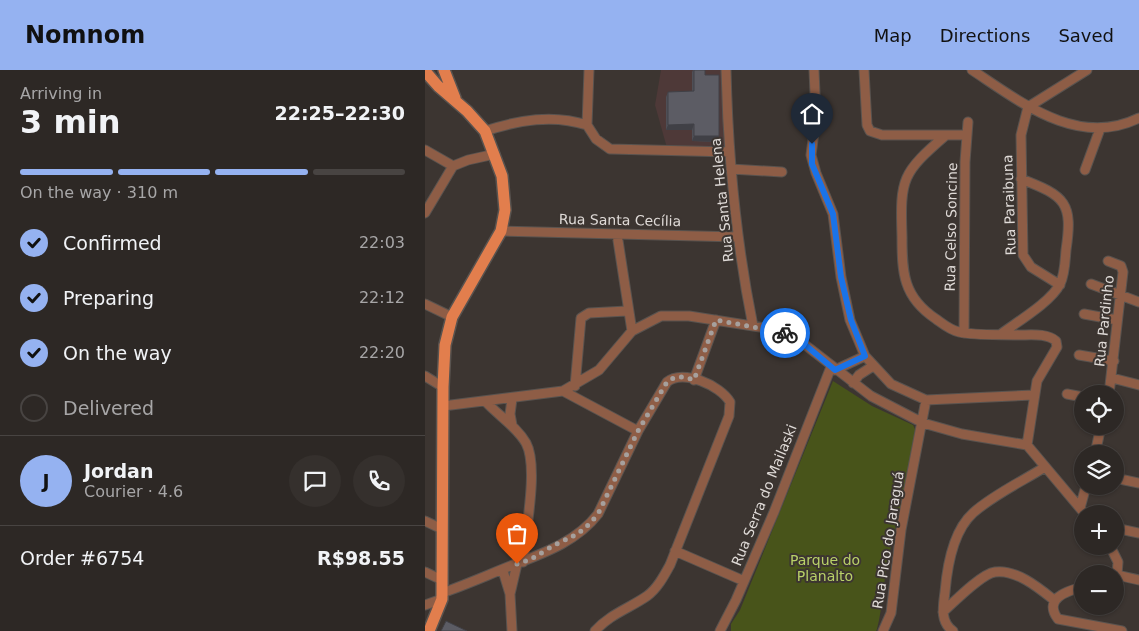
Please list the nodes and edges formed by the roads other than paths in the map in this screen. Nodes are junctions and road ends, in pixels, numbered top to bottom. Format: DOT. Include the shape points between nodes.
graph roads {
  1 [pos="432,70"];
  2 [pos="444,70"];
  3 [pos="589,70"];
  4 [pos="726,70"];
  5 [pos="814,70"];
  6 [pos="864,70"];
  7 [pos="972,70"];
  8 [pos="1087,70"];
  9 [pos="426,71"];
  10 [pos="456,100"];
  11 [pos="1028,107"];
  12 [pos="1139,118"];
  13 [pos="968,122"];
  14 [pos="587,126"];
  15 [pos="1099,129"];
  16 [pos="485,131"];
  17 [pos="946,135"];
  18 [pos="966,135"];
  19 [pos="425,150"];
  20 [pos="729,152"];
  21 [pos="495,154"];
  22 [pos="453,166"];
  23 [pos="731,169"];
  24 [pos="1085,170"];
  25 [pos="782,172"];
  26 [pos="1021,179"];
  27 [pos="425,213"];
  28 [pos="501,231"];
  29 [pos="617,234"];
  30 [pos="738,237"];
  31 [pos="1108,261"];
  32 [pos="1091,284"];
  33 [pos="1060,285"];
  34 [pos="1120,295"];
  35 [pos="1139,302"];
  36 [pos="425,304"];
  37 [pos="627,311"];
  38 [pos="1084,314"];
  39 [pos="452,317"];
  40 [pos="716,320"];
  41 [pos="1117,320"];
  42 [pos="753,326"];
  43 [pos="632,330"];
  44 [pos="964,333"];
  45 [pos="1001,334"];
  46 [pos="1079,355"];
  47 [pos="865,356"];
  48 [pos="1115,361"];
  49 [pos="873,366"];
  50 [pos="833,368"];
  51 [pos="425,376"];
  52 [pos="1112,378"];
  53 [pos="694,380"];
  54 [pos="853,383"];
  55 [pos="1111,385"];
  56 [pos="1139,385"];
  57 [pos="575,386"];
  58 [pos="443,387"];
  59 [pos="563,391"];
  60 [pos="1067,394"];
  61 [pos="1034,395"];
  62 [pos="1074,395"];
  63 [pos="512,399"];
  64 [pos="926,400"];
  65 [pos="485,402"];
  66 [pos="443,406"];
  67 [pos="923,423"];
  68 [pos="512,425"];
  69 [pos="638,431"];
  70 [pos="1027,445"];
  71 [pos="1045,467"];
  72 [pos="1124,480"];
  73 [pos="1139,483"];
  74 [pos="1078,505"];
  75 [pos="425,521"];
  76 [pos="442,529"];
  77 [pos="1124,530"];
  78 [pos="1139,533"];
  79 [pos="524,549"];
  80 [pos="547,550"];
  81 [pos="675,552"];
  82 [pos="520,563"];
  83 [pos="503,570"];
  84 [pos="425,572"];
  85 [pos="1124,577"];
  86 [pos="442,580"];
  87 [pos="1139,580"];
  88 [pos="744,581"];
  89 [pos="1074,591"];
  90 [pos="510,594"];
  91 [pos="442,596"];
  92 [pos="1054,600"];
  93 [pos="425,604"];
  94 [pos="943,612"];
  95 [pos="1117,630"];
  96 [pos="429,631"];
  97 [pos="512,631"];
  98 [pos="595,631"];
  99 [pos="720,631"];
  100 [pos="883,631"];
  101 [pos="953,631"];
  1 -- 9 [label="main road"];
  2 -- 10 [label="main road"];
  3 -- 14 [label="street"];
  4 -- 20 [label="street, Rua Santa Helena"];
  5 -- 47 [label="street" via="816,117 811,155 833,214 841,277 851,320"];
  6 -- 17 [label="street" via="870,131 882,135"];
  7 -- 11 [label="street"];
  8 -- 11 [label="street"];
  9 -- 10 [label="main road"];
  10 -- 16 [label="main road"];
  11 -- 15 [label="street" via="1051,118"];
  11 -- 26 [label="street, Rua Paraibuna" via="1021,135"];
  12 -- 15 [label="street"];
  13 -- 18 [label="street, Rua Celso Soncine"];
  14 -- 16 [label="street" via="573,121 543,119"];
  14 -- 20 [label="street" via="596,139 610,149"];
  15 -- 24 [label="street"];
  16 -- 21 [label="main road"];
  17 -- 18 [label="street"];
  17 -- 44 [label="street" via="914,164 905,181 903,272 911,296 919,305 951,329"];
  18 -- 44 [label="street, Rua Celso Soncine"];
  19 -- 22 [label="street"];
  20 -- 23 [label="street, Rua Santa Helena"];
  21 -- 22 [label="street"];
  21 -- 28 [label="main road" via="504,191"];
  22 -- 27 [label="street"];
  23 -- 25 [label="street"];
  23 -- 30 [label="street, Rua Santa Helena"];
  26 -- 33 [label="street, Rua Paraibuna" via="1024,260"];
  26 -- 33 [label="street" via="1058,198 1069,212"];
  28 -- 29 [label="street, Rua Santa Cecília"];
  28 -- 39 [label="main road"];
  29 -- 30 [label="street, Rua Santa Cecília"];
  29 -- 37 [label="street"];
  30 -- 42 [label="street, Rua Santa Helena"];
  31 -- 34 [label="street, Rua Pardinho" via="1123,268"];
  32 -- 34 [label="street"];
  33 -- 45 [label="street"];
  34 -- 35 [label="street"];
  34 -- 41 [label="street, Rua Pardinho"];
  36 -- 39 [label="street"];
  37 -- 43 [label="street"];
  37 -- 57 [label="street" via="589,312 581,318"];
  38 -- 41 [label="street"];
  39 -- 58 [label="main road" via="445,345"];
  40 -- 42 [label="street"];
  40 -- 43 [label="street" via="661,316"];
  40 -- 53 [label="street"];
  41 -- 48 [label="street, Rua Pardinho"];
  42 -- 50 [label="street" via="795,337"];
  43 -- 57 [label="street" via="599,370"];
  44 -- 45 [label="street"];
  45 -- 61 [label="street" via="1049,337 1056,341 1057,347 1037,381"];
  46 -- 48 [label="street"];
  47 -- 49 [label="street"];
  47 -- 50 [label="street"];
  48 -- 52 [label="street, Rua Pardinho"];
  49 -- 54 [label="street"];
  49 -- 64 [label="street" via="891,384"];
  50 -- 54 [label="street"];
  50 -- 88 [label="street, Rua Serra do Mailaski"];
  51 -- 58 [label="street"];
  52 -- 55 [label="street, Rua Pardinho"];
  52 -- 56 [label="street"];
  53 -- 69 [label="street" via="681,376 667,382"];
  53 -- 81 [label="street" via="718,389 730,402 729,416"];
  54 -- 67 [label="street"];
  57 -- 59 [label="street"];
  58 -- 66 [label="main road"];
  59 -- 63 [label="street"];
  59 -- 69 [label="street"];
  60 -- 62 [label="street"];
  61 -- 64 [label="street"];
  61 -- 70 [label="street"];
  63 -- 65 [label="street"];
  63 -- 68 [label="street"];
  64 -- 67 [label="street, Rua Pico do Jaraguá"];
  65 -- 66 [label="street"];
  65 -- 68 [label="street" via="501,419"];
  66 -- 76 [label="main road"];
  67 -- 70 [label="street" via="962,434"];
  67 -- 100 [label="street, Rua Pico do Jaraguá" via="901,530 891,613"];
  68 -- 79 [label="street" via="525,443 531,460"];
  69 -- 80 [label="street" via="598,514 578,534"];
  70 -- 71 [label="street"];
  71 -- 74 [label="street"];
  71 -- 94 [label="street" via="969,517 959,533 950,564"];
  72 -- 73 [label="street"];
  75 -- 76 [label="street"];
  76 -- 86 [label="main road"];
  77 -- 78 [label="street"];
  79 -- 80 [label="street"];
  79 -- 82 [label="street"];
  80 -- 82 [label="street"];
  81 -- 88 [label="street"];
  81 -- 98 [label="street" via="663,578 648,596 611,617"];
  82 -- 83 [label="street"];
  82 -- 90 [label="street"];
  83 -- 90 [label="street"];
  83 -- 91 [label="street"];
  84 -- 86 [label="street"];
  85 -- 87 [label="street"];
  86 -- 91 [label="main road"];
  88 -- 99 [label="street, Rua Serra do Mailaski"];
  89 -- 92 [label="street"];
  90 -- 97 [label="street"];
  91 -- 93 [label="street"];
  91 -- 96 [label="main road"];
  92 -- 94 [label="street" via="1024,579 995,572 983,578"];
  92 -- 95 [label="street" via="1058,619"];
  94 -- 101 [label="street" via="945,623"];
}
